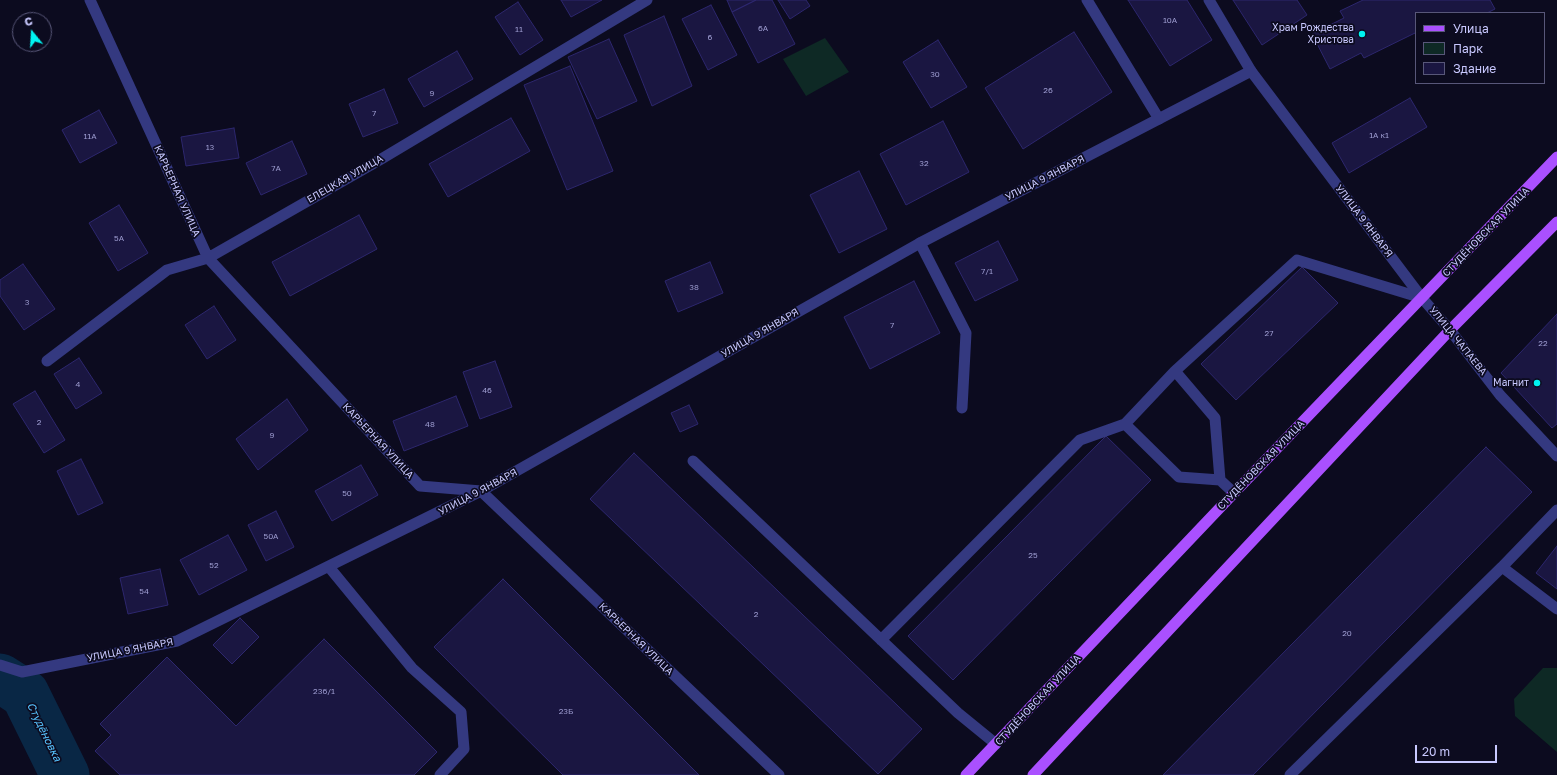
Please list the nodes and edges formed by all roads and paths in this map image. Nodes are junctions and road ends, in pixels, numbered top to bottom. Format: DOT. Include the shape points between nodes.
graph roads {
  1 [pos="90,0"];
  2 [pos="647,0"];
  3 [pos="1087,0"];
  4 [pos="1209,0"];
  5 [pos="1251,71"];
  6 [pos="1159,119"];
  7 [pos="1557,157"];
  8 [pos="1557,222"];
  9 [pos="920,243"];
  10 [pos="208,258"];
  11 [pos="1422,298"];
  12 [pos="1450,330"];
  13 [pos="48,360"];
  14 [pos="1175,371"];
  15 [pos="962,408"];
  16 [pos="1125,424"];
  17 [pos="1557,456"];
  18 [pos="693,461"];
  19 [pos="1220,480"];
  20 [pos="481,491"];
  21 [pos="1234,493"];
  22 [pos="1557,510"];
  23 [pos="329,567"];
  24 [pos="1502,567"];
  25 [pos="1557,609"];
  26 [pos="881,640"];
  27 [pos="0,665"];
  28 [pos="996,744"];
  29 [pos="440,775"];
  30 [pos="779,775"];
  31 [pos="966,775"];
  32 [pos="1033,775"];
  33 [pos="1290,775"];
  1 -- 10 [label="street, КАРЬЕРНАЯ УЛИЦА"];
  2 -- 10 [label="street, ЕЛЕЦКАЯ УЛИЦА" via="383,158"];
  3 -- 6 [label="street"];
  4 -- 5 [label="street"];
  5 -- 6 [label="street, УЛИЦА 9 ЯНВАРЯ"];
  5 -- 11 [label="street, УЛИЦА 9 ЯНВАРЯ"];
  6 -- 9 [label="street, УЛИЦА 9 ЯНВАРЯ"];
  7 -- 11 [label="main road, СТУДЁНОВСКАЯ УЛИЦА"];
  8 -- 12 [label="main road"];
  9 -- 15 [label="street" via="966,333"];
  9 -- 20 [label="street, УЛИЦА 9 ЯНВАРЯ"];
  10 -- 13 [label="street, ЕЛЕЦКАЯ УЛИЦА" via="167,270"];
  10 -- 20 [label="street, КАРЬЕРНАЯ УЛИЦА" via="420,486"];
  11 -- 12 [label="street, УЛИЦА ЧАПАЕВА"];
  11 -- 14 [label="street" via="1297,260"];
  11 -- 21 [label="main road, СТУДЁНОВСКАЯ УЛИЦА"];
  12 -- 17 [label="street, УЛИЦА ЧАПАЕВА" via="1500,395"];
  12 -- 32 [label="main road"];
  14 -- 16 [label="street"];
  14 -- 19 [label="street" via="1215,418"];
  16 -- 19 [label="street" via="1179,477"];
  16 -- 26 [label="street" via="1080,440"];
  18 -- 26 [label="street"];
  19 -- 21 [label="street"];
  20 -- 23 [label="street, УЛИЦА 9 ЯНВАРЯ"];
  20 -- 30 [label="street, КАРЬЕРНАЯ УЛИЦА"];
  21 -- 28 [label="main road, СТУДЁНОВСКАЯ УЛИЦА"];
  22 -- 24 [label="street"];
  23 -- 27 [label="street, УЛИЦА 9 ЯНВАРЯ" via="177,641 22,672"];
  23 -- 29 [label="street" via="412,668 461,712 464,749"];
  24 -- 25 [label="street"];
  24 -- 33 [label="street"];
  26 -- 28 [label="street" via="958,713"];
  28 -- 31 [label="main road, СТУДЁНОВСКАЯ УЛИЦА"];
}
